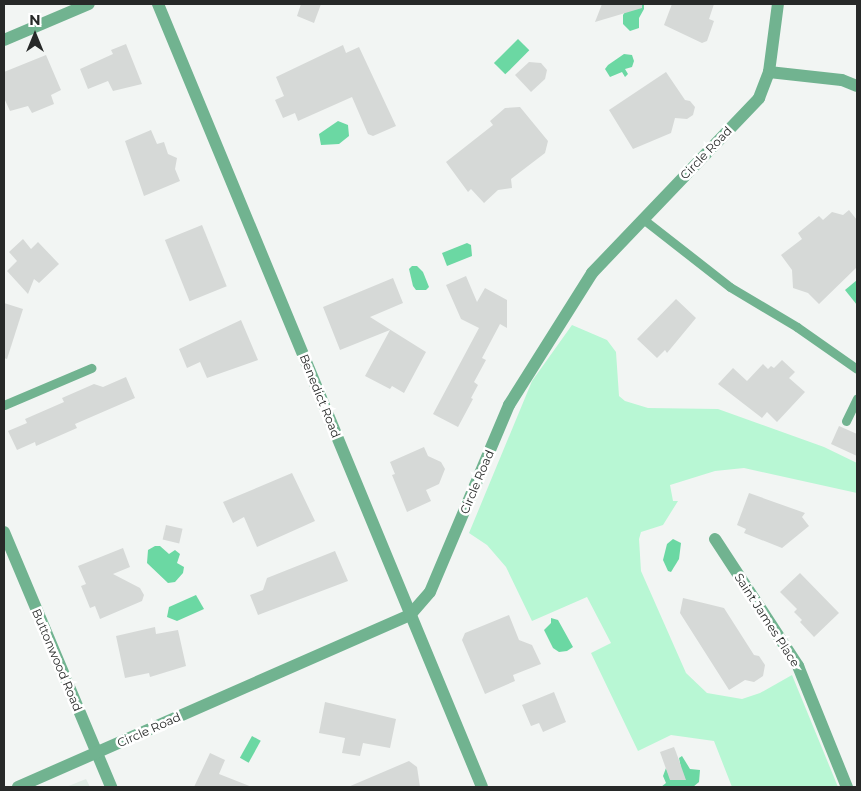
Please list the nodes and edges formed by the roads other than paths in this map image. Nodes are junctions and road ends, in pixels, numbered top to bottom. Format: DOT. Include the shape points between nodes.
graph roads {
  1 [pos="89,4"];
  2 [pos="158,4"];
  3 [pos="778,4"];
  4 [pos="4,40"];
  5 [pos="769,72"];
  6 [pos="857,86"];
  7 [pos="643,219"];
  8 [pos="91,368"];
  9 [pos="857,369"];
  10 [pos="857,398"];
  11 [pos="4,405"];
  12 [pos="846,421"];
  13 [pos="4,532"];
  14 [pos="715,540"];
  15 [pos="410,615"];
  16 [pos="96,754"];
  17 [pos="18,787"];
  18 [pos="111,787"];
  19 [pos="482,787"];
  20 [pos="847,787"];
  1 -- 4 [label="street"];
  2 -- 15 [label="street, Benedict Road"];
  3 -- 5 [label="street, Circle Road"];
  5 -- 6 [label="street" via="842,80"];
  5 -- 7 [label="street, Circle Road" via="759,98"];
  7 -- 9 [label="lane" via="743,296 797,327"];
  7 -- 15 [label="street, Circle Road" via="592,273 509,405 430,592"];
  8 -- 11 [label="lane"];
  10 -- 12 [label="lane"];
  13 -- 16 [label="street, Buttonwood Road"];
  14 -- 20 [label="street, Saint James Place" via="798,666"];
  15 -- 16 [label="street, Circle Road"];
  15 -- 19 [label="street, Benedict Road"];
  16 -- 17 [label="street, Circle Road"];
  16 -- 18 [label="street, Buttonwood Road"];
}
